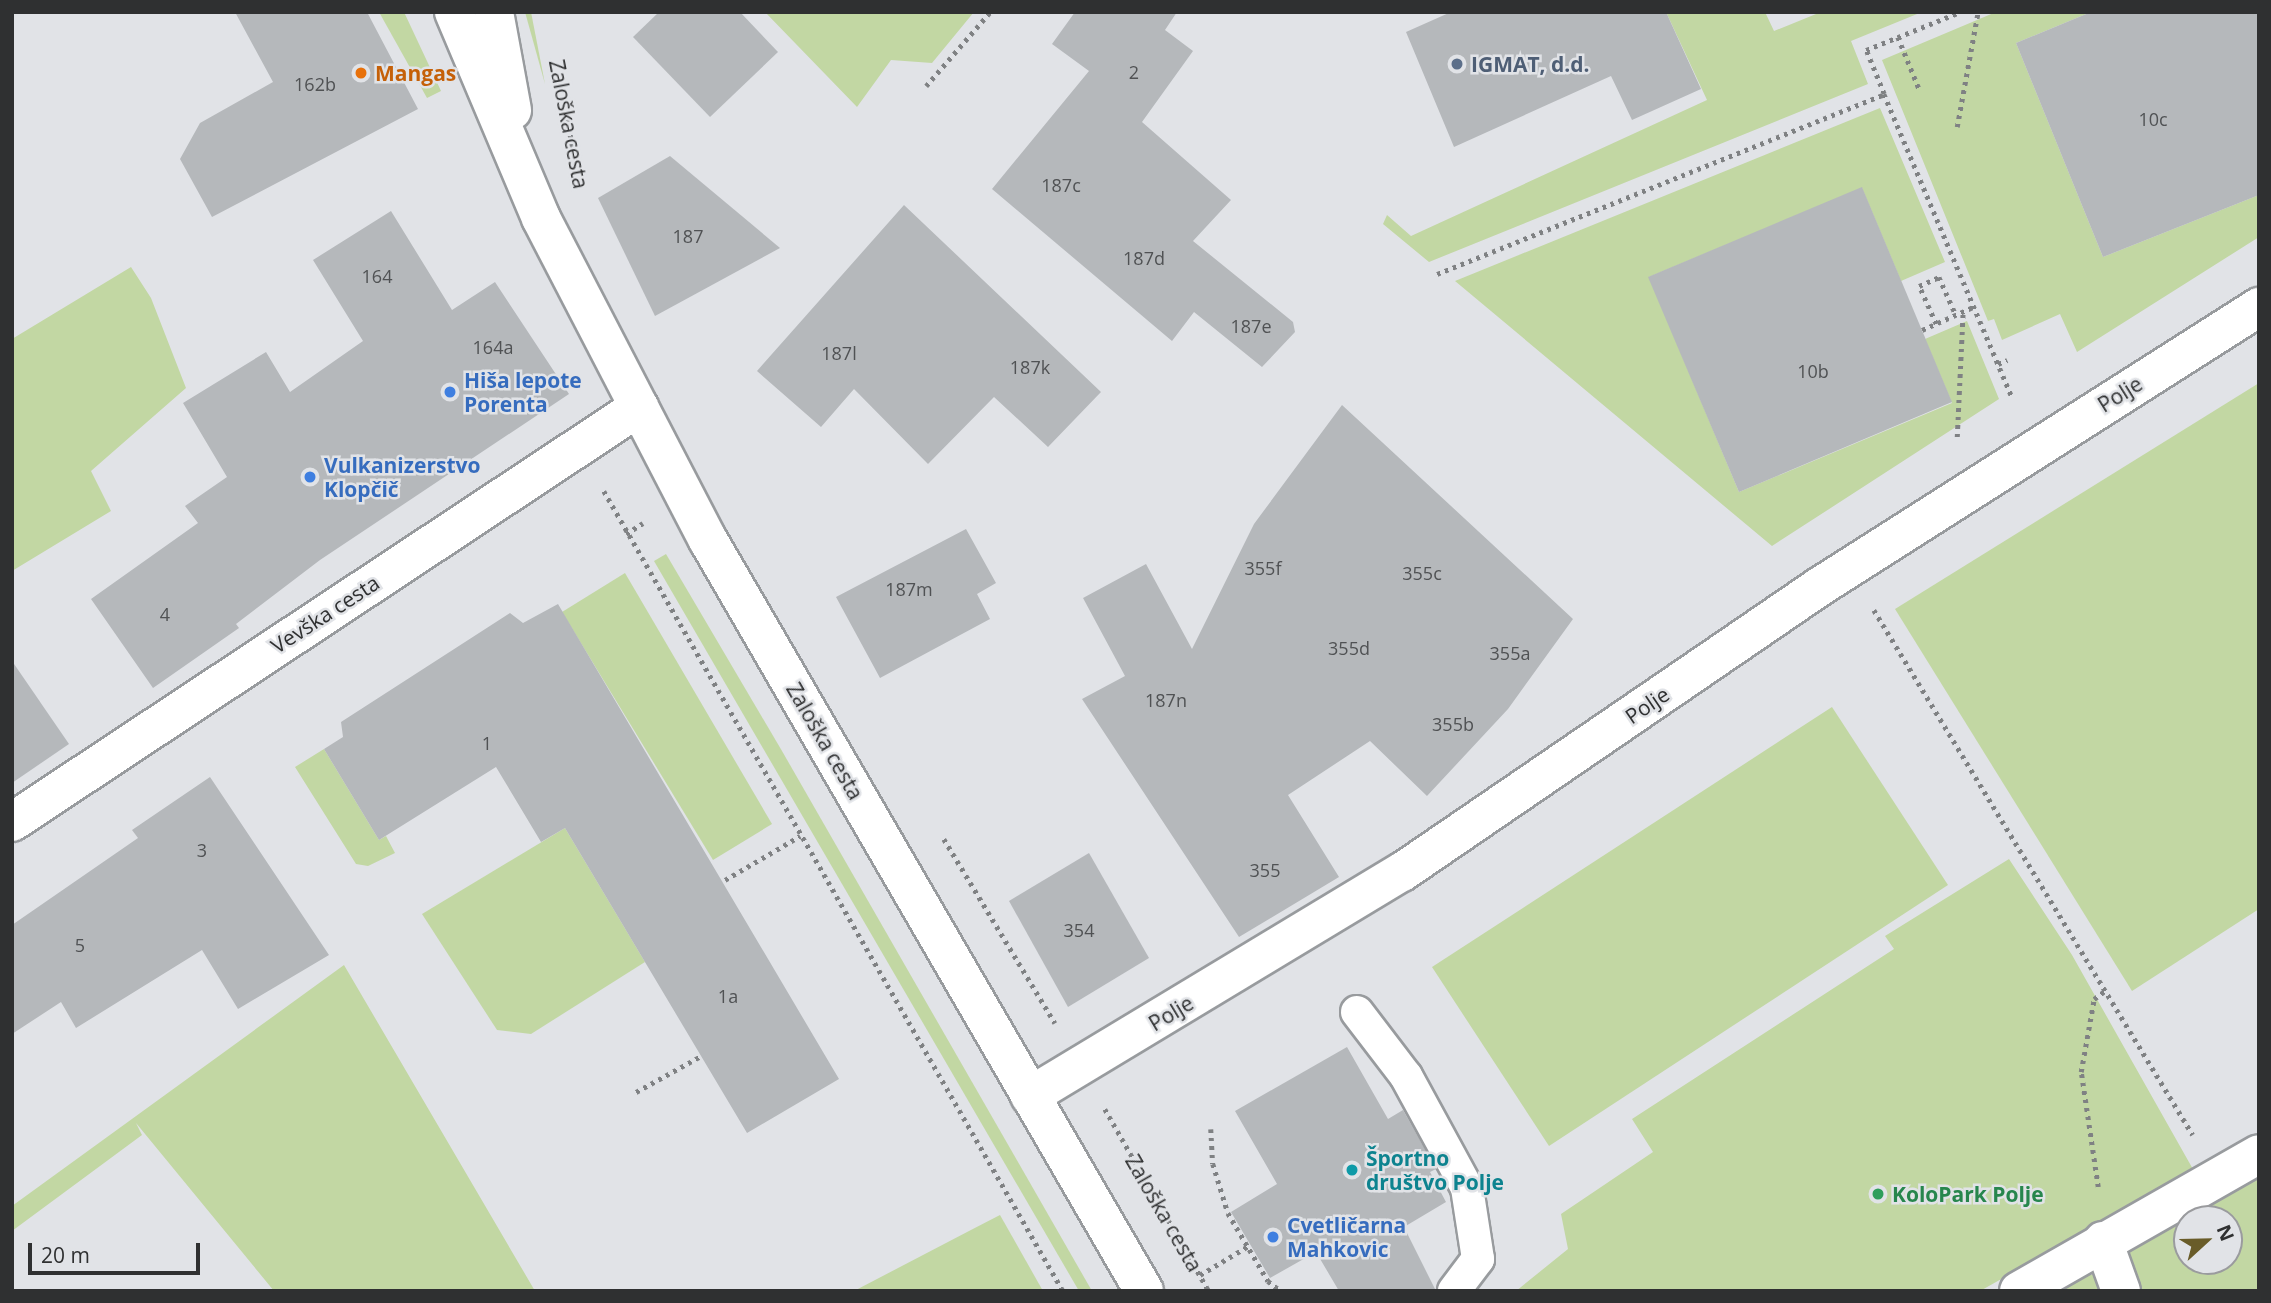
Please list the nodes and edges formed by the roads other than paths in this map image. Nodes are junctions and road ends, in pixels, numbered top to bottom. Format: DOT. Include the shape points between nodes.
graph roads {
  1 [pos="454,12"];
  2 [pos="494,12"];
  3 [pos="526,181"];
  4 [pos="2259,307"];
  5 [pos="639,407"];
  6 [pos="12,822"];
  7 [pos="1357,1012"];
  8 [pos="1030,1096"];
  9 [pos="2259,1154"];
  10 [pos="2103,1241"];
  11 [pos="1144,1291"];
  12 [pos="1454,1291"];
  13 [pos="2019,1291"];
  14 [pos="2121,1291"];
  1 -- 3 [label="street, Zaloška cesta"];
  2 -- 3 [label="street, Zaloška cesta"];
  3 -- 5 [label="street, Zaloška cesta"];
  4 -- 8 [label="street, Polje" via="1819,587 1402,872"];
  5 -- 6 [label="street, Vevška cesta"];
  5 -- 8 [label="street, Zaloška cesta" via="708,540"];
  7 -- 12 [label="lane" via="1406,1076 1467,1188 1478,1259"];
  8 -- 11 [label="street, Zaloška cesta"];
  9 -- 10 [label="street"];
  10 -- 13 [label="street"];
  10 -- 14 [label="street"];
}
